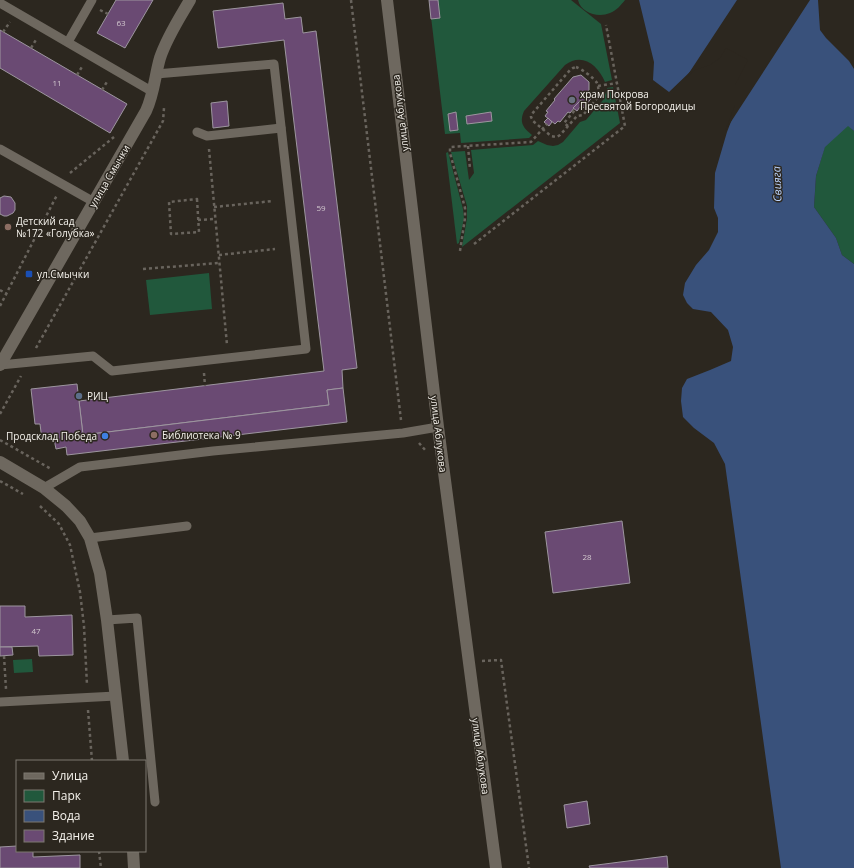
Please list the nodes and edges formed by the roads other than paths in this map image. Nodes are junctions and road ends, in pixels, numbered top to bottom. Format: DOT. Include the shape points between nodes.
graph roads {
  1 [pos="92,0"];
  2 [pos="190,0"];
  3 [pos="386,0"];
  4 [pos="0,3"];
  5 [pos="68,42"];
  6 [pos="156,74"];
  7 [pos="153,92"];
  8 [pos="281,128"];
  9 [pos="197,132"];
  10 [pos="0,149"];
  11 [pos="94,202"];
  12 [pos="0,365"];
  13 [pos="438,427"];
  14 [pos="0,462"];
  15 [pos="44,488"];
  16 [pos="187,526"];
  17 [pos="90,538"];
  18 [pos="107,620"];
  19 [pos="116,696"];
  20 [pos="0,702"];
  21 [pos="123,760"];
  22 [pos="155,802"];
  23 [pos="132,852"];
  24 [pos="134,868"];
  25 [pos="496,868"];
  1 -- 5 [label="lane"];
  2 -- 6 [label="street, улица Смычки" via="167,41"];
  3 -- 13 [label="street, улица Аблукова"];
  4 -- 5 [label="lane"];
  5 -- 7 [label="lane"];
  6 -- 7 [label="street, улица Смычки"];
  6 -- 8 [label="lane" via="274,64"];
  7 -- 11 [label="street, улица Смычки" via="146,111"];
  8 -- 9 [label="lane" via="208,136"];
  8 -- 12 [label="lane" via="306,349 112,371 93,356"];
  10 -- 11 [label="lane"];
  11 -- 12 [label="street, улица Смычки"];
  13 -- 15 [label="lane" via="80,467"];
  13 -- 25 [label="street, улица Аблукова"];
  14 -- 15 [label="street"];
  15 -- 17 [label="street" via="66,506"];
  16 -- 17 [label="lane"];
  17 -- 18 [label="street" via="100,572"];
  18 -- 19 [label="street"];
  18 -- 22 [label="lane" via="137,618"];
  19 -- 20 [label="lane"];
  19 -- 21 [label="street"];
  23 -- 24 [label="street"];
}
